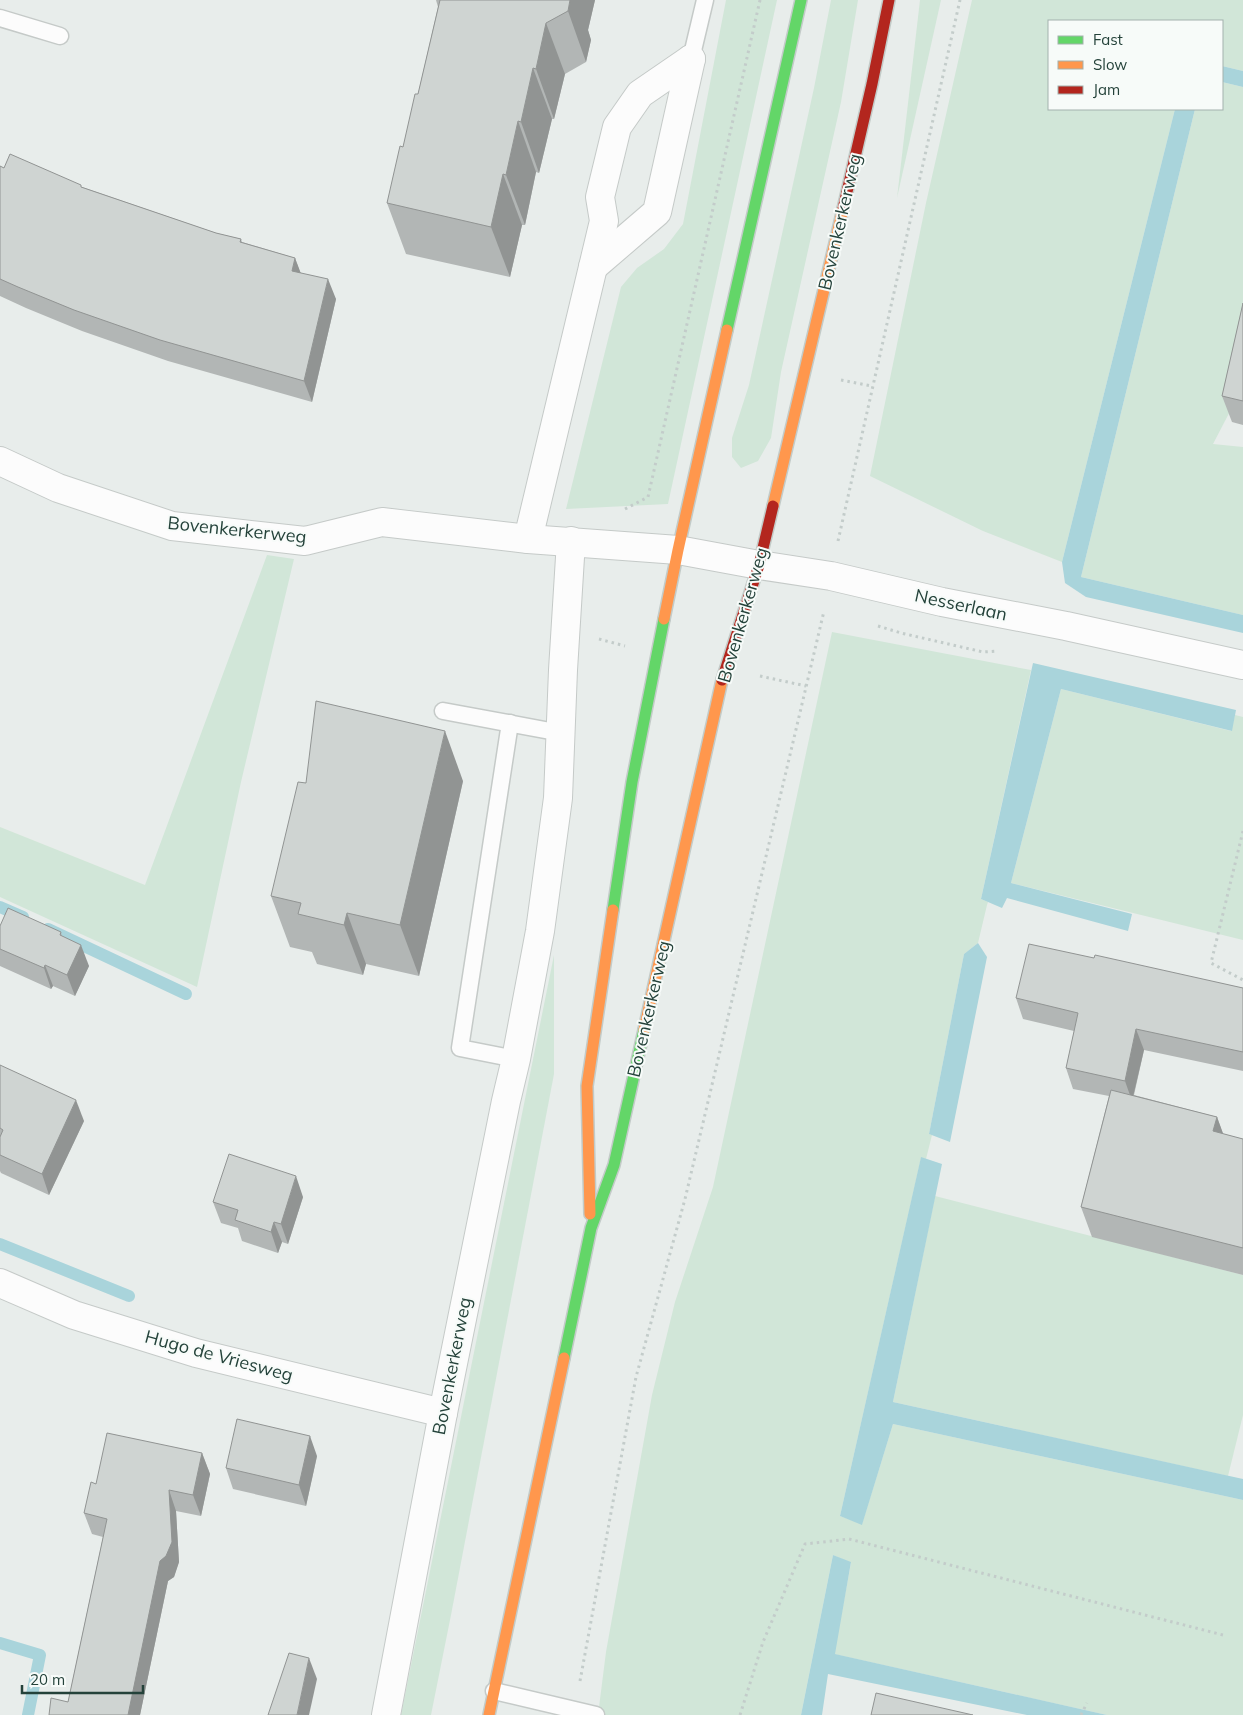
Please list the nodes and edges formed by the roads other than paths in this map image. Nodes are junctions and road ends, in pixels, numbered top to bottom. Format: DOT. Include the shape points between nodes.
graph roads {
  1 [pos="705,0"];
  2 [pos="801,0"];
  3 [pos="889,0"];
  4 [pos="0,18"];
  5 [pos="60,36"];
  6 [pos="691,59"];
  7 [pos="593,267"];
  8 [pos="0,461"];
  9 [pos="528,539"];
  10 [pos="571,541"];
  11 [pos="678,550"];
  12 [pos="759,565"];
  13 [pos="1243,665"];
  14 [pos="443,711"];
  15 [pos="510,723"];
  16 [pos="561,733"];
  17 [pos="516,1059"];
  18 [pos="591,1228"];
  19 [pos="0,1283"];
  20 [pos="443,1413"];
  21 [pos="494,1691"];
  22 [pos="386,1715"];
  23 [pos="489,1715"];
  24 [pos="596,1715"];
  1 -- 6 [label="lane"];
  2 -- 11 [label="main road, Bovenkerkerweg"];
  3 -- 12 [label="main road, Bovenkerkerweg"];
  4 -- 5 [label="lane"];
  6 -- 7 [label="street" via="657,212"];
  6 -- 7 [label="street" via="640,94 617,127 600,197 604,221"];
  7 -- 9 [label="street"];
  8 -- 9 [label="street, Bovenkerkerweg" via="58,488 172,526 305,541 382,522"];
  9 -- 10 [label="street, Bovenkerkerweg"];
  10 -- 11 [label="street, Bovenkerkerweg"];
  10 -- 16 [label="street, Bovenkerkerweg"];
  11 -- 12 [label="street, Nesserlaan"];
  11 -- 18 [label="main road, Bovenkerkerweg" via="632,782 587,1086"];
  12 -- 13 [label="street, Nesserlaan" via="831,576"];
  12 -- 18 [label="main road, Bovenkerkerweg" via="726,669 614,1165"];
  14 -- 15 [label="lane"];
  15 -- 16 [label="lane"];
  15 -- 17 [label="lane" via="460,1048"];
  16 -- 17 [label="street, Bovenkerkerweg" via="558,798 540,931"];
  17 -- 20 [label="street, Bovenkerkerweg"];
  18 -- 21 [label="main road, Bovenkerkerweg"];
  19 -- 20 [label="street, Hugo de Vriesweg" via="74,1315 196,1352"];
  20 -- 22 [label="street, Bovenkerkerweg"];
  21 -- 23 [label="main road, Bovenkerkerweg"];
  21 -- 24 [label="lane"];
}
